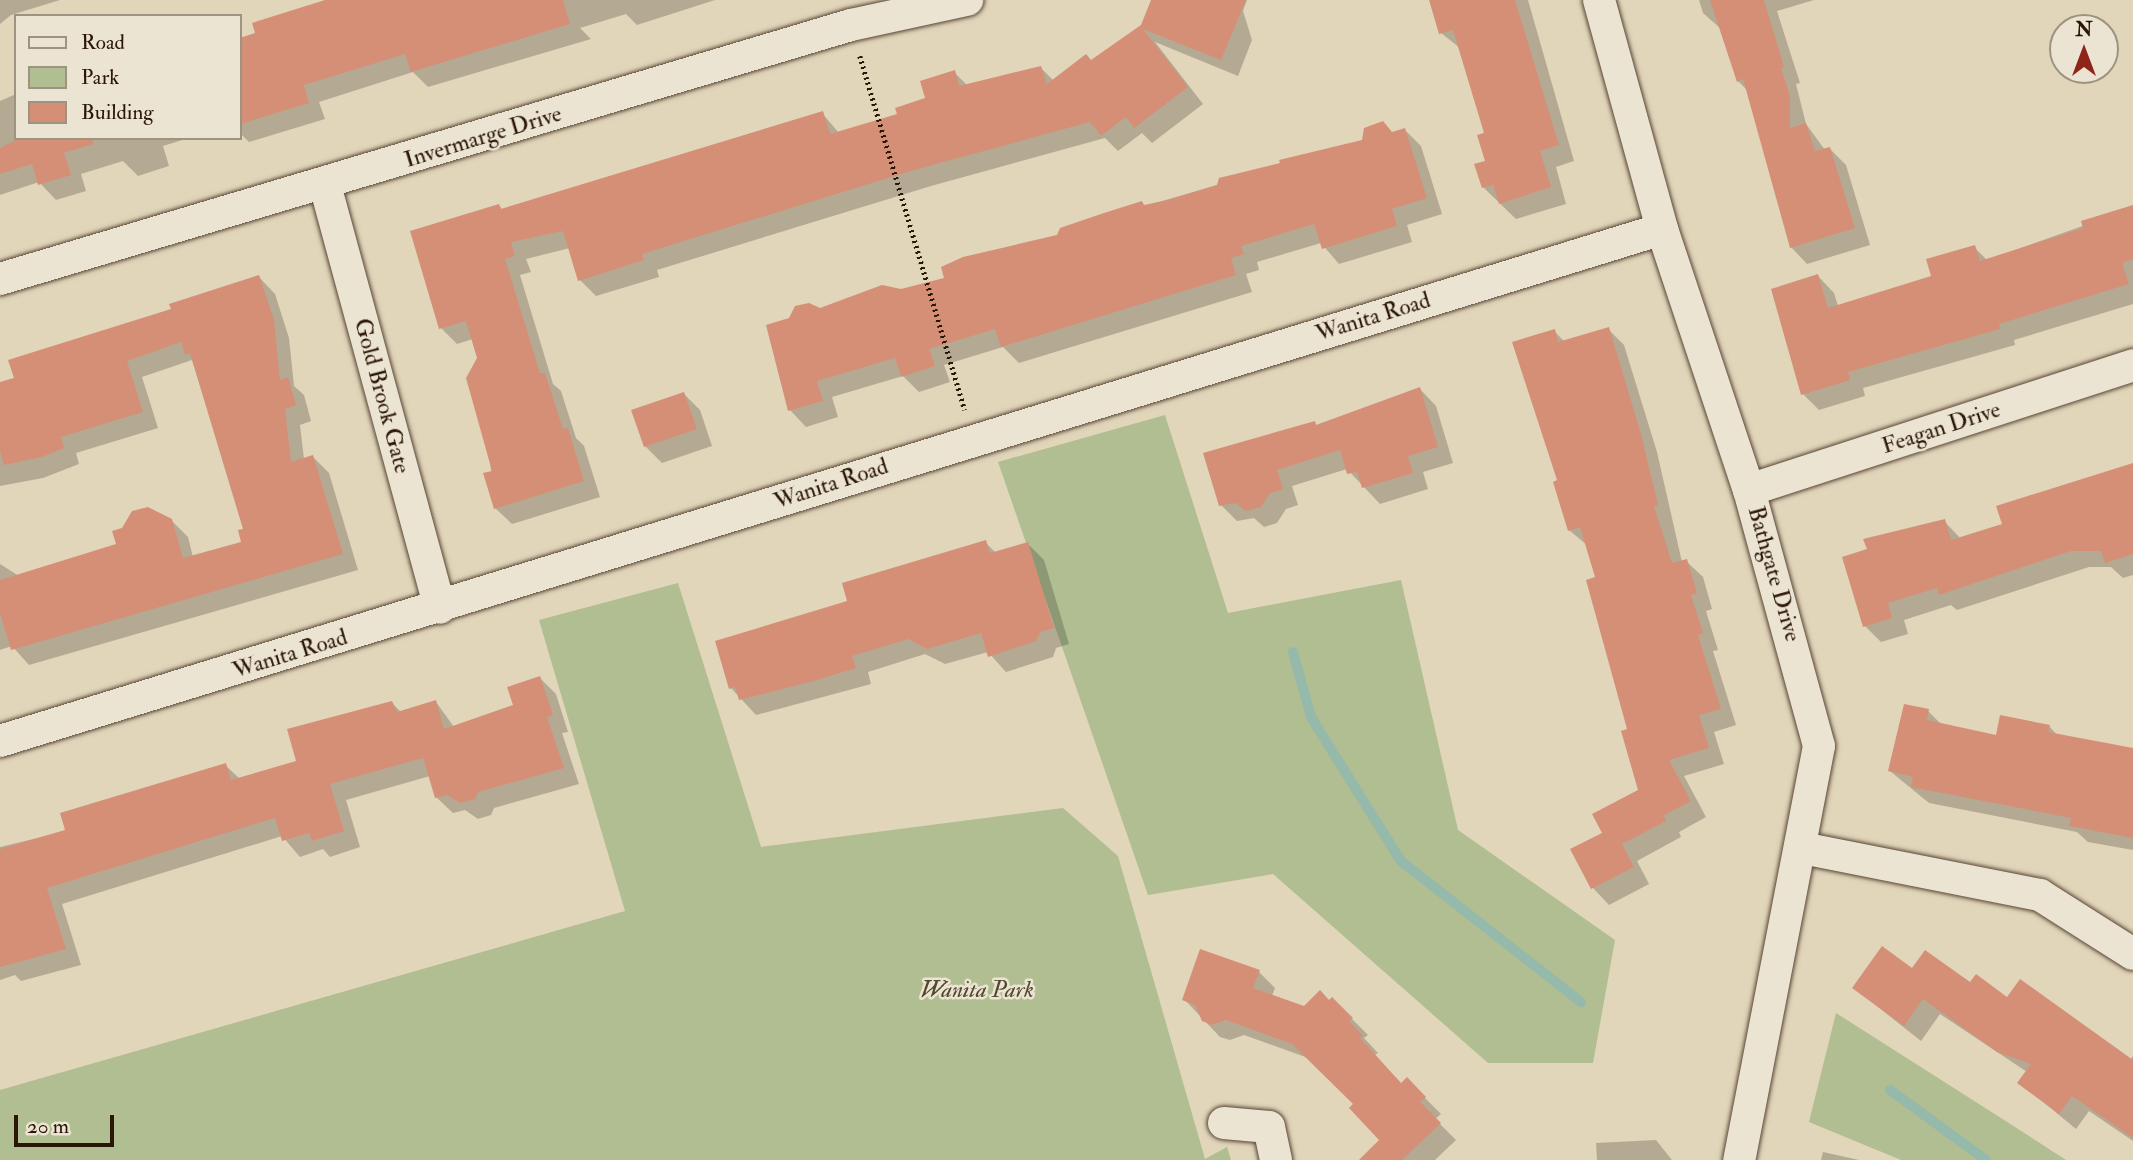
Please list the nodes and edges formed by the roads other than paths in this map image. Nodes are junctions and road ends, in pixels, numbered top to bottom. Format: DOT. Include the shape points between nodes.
graph roads {
  1 [pos="967,0"];
  2 [pos="1599,0"];
  3 [pos="325,185"];
  4 [pos="1662,229"];
  5 [pos="0,279"];
  6 [pos="2133,365"];
  7 [pos="1749,490"];
  8 [pos="440,608"];
  9 [pos="0,741"];
  10 [pos="1802,848"];
  11 [pos="2133,954"];
  12 [pos="1224,1123"];
  13 [pos="1276,1160"];
  14 [pos="1739,1160"];
  1 -- 3 [label="street, Invermarge Drive" via="851,25"];
  2 -- 4 [label="street, Bathgate Drive"];
  3 -- 5 [label="street, Invermarge Drive"];
  3 -- 8 [label="street, Gold Brook Gate"];
  4 -- 7 [label="street, Bathgate Drive"];
  4 -- 8 [label="street, Wanita Road" via="973,438"];
  6 -- 7 [label="street, Feagan Drive"];
  7 -- 10 [label="street, Bathgate Drive" via="1819,746"];
  8 -- 9 [label="street, Wanita Road"];
  10 -- 11 [label="street" via="2040,895"];
  10 -- 14 [label="street, Bathgate Drive"];
  12 -- 13 [label="street" via="1269,1126"];
}
